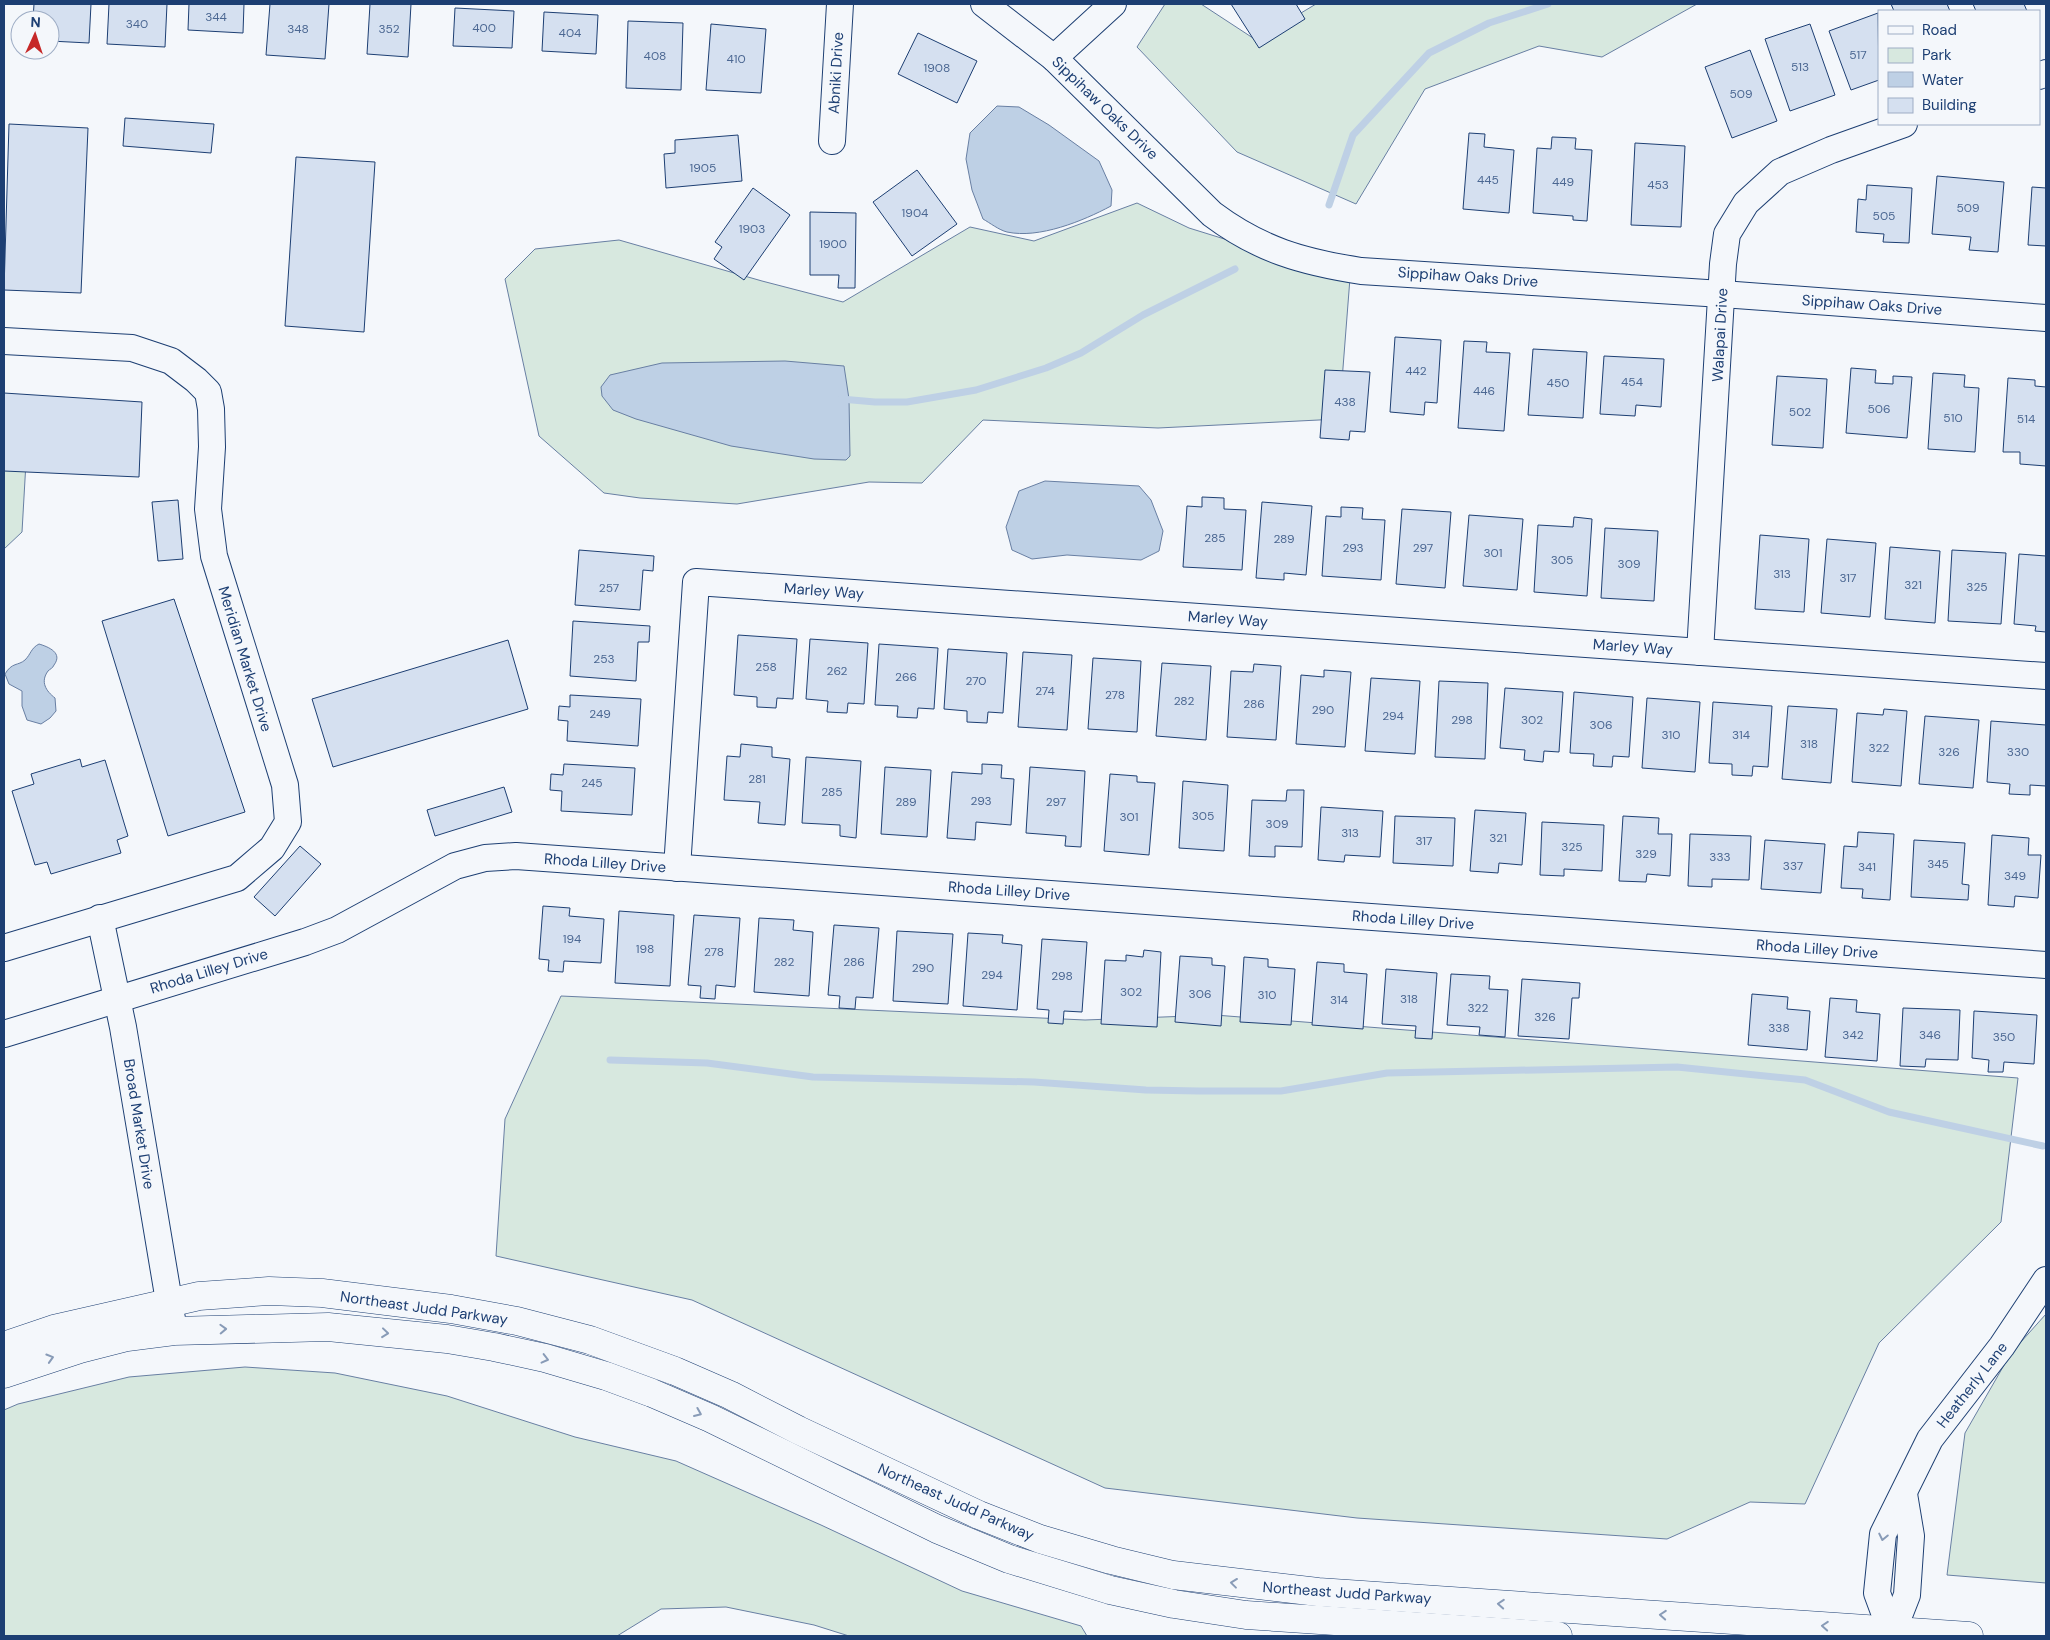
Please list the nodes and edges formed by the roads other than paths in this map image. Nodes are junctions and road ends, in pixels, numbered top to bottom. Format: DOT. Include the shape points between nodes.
graph roads {
  1 [pos="840,4"];
  2 [pos="984,4"];
  3 [pos="1113,4"];
  4 [pos="1054,58"];
  5 [pos="1901,125"];
  6 [pos="832,141"];
  7 [pos="1722,294"];
  8 [pos="2046,318"];
  9 [pos="4,342"];
  10 [pos="1700,652"];
  11 [pos="2046,676"];
  12 [pos="677,868"];
  13 [pos="100,918"];
  14 [pos="4,948"];
  15 [pos="2046,965"];
  16 [pos="116,999"];
  17 [pos="4,1034"];
  18 [pos="2046,1280"];
  19 [pos="170,1302"];
  20 [pos="174,1331"];
  21 [pos="4,1346"];
  22 [pos="4,1374"];
  23 [pos="1891,1634"];
  24 [pos="1558,1636"];
  25 [pos="1969,1636"];
  1 -- 6 [label="street, Abniki Drive"];
  2 -- 4 [label="street, Sippihaw Oaks Drive"];
  3 -- 4 [label="street"];
  4 -- 7 [label="street, Sippihaw Oaks Drive" via="1212,214 1228,226 1286,255 1316,264 1362,271"];
  5 -- 7 [label="street, Walapai Drive" via="1780,172 1746,203 1727,234"];
  7 -- 8 [label="street, Sippihaw Oaks Drive"];
  7 -- 10 [label="street, Walapai Drive"];
  9 -- 13 [label="street, Meridian Market Drive" via="132,348 171,361 208,392 212,447 208,510 214,556 285,785 288,822 272,848 237,878"];
  10 -- 11 [label="street, Marley Way"];
  10 -- 12 [label="street, Marley Way" via="696,582"];
  12 -- 15 [label="street, Rhoda Lilley Drive"];
  12 -- 16 [label="street, Rhoda Lilley Drive" via="516,856 485,858 455,866 337,930"];
  13 -- 14 [label="street, Meridian Market Drive"];
  13 -- 16 [label="street, Broad Market Drive"];
  16 -- 17 [label="street, Rhoda Lilley Drive"];
  16 -- 19 [label="street, Broad Market Drive"];
  18 -- 23 [label="street, Heatherly Lane" via="2002,1346 1930,1439 1913,1471 1904,1494 1911,1536 1907,1595"];
  19 -- 20 [label="street, Broad Market Drive"];
  19 -- 21 [label="highway, Northeast Judd Parkway" via="54,1329"];
  23 -- 19 [label="highway, Northeast Judd Parkway, one-way" via="1318,1592 1173,1575 1040,1539 979,1516 675,1370 590,1340 517,1321 451,1309 322,1293 269,1291 200,1296"];
  22 -- 20 [label="highway, Northeast Judd Parkway, one-way" via="127,1337"];
  20 -- 24 [label="highway, Northeast Judd Parkway, one-way" via="328,1327 447,1340 545,1358 606,1376 702,1414 936,1529 1009,1559 1110,1590 1246,1615"];
  23 -- 25 [label="highway, Northeast Judd Parkway"];
}
